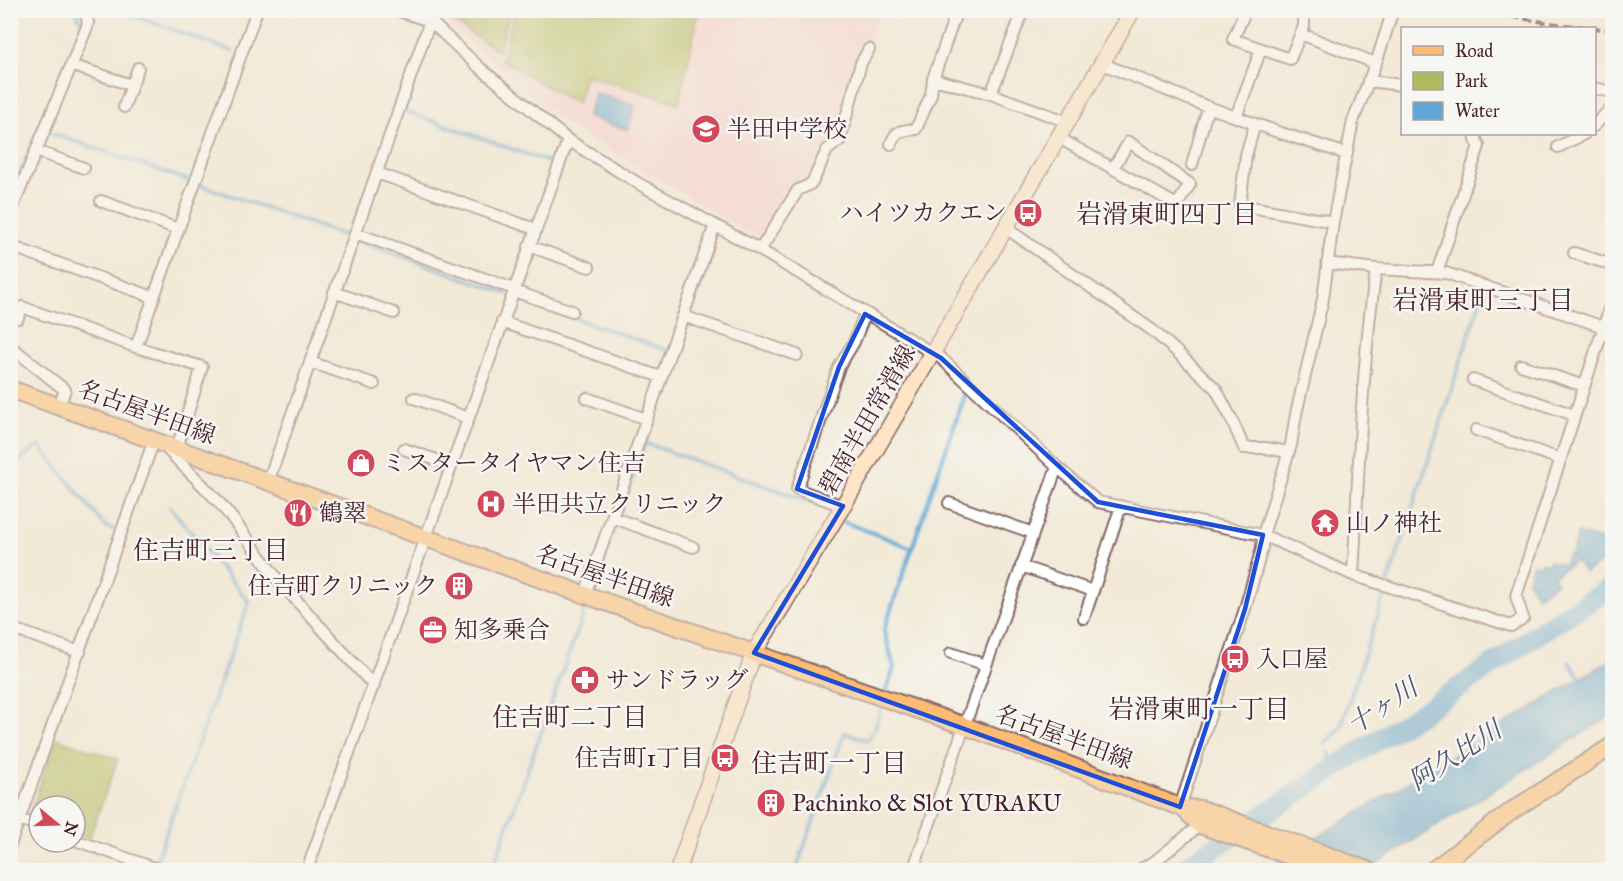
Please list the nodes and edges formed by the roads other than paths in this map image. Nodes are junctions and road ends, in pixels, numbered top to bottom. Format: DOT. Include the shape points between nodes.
graph roads {
  1 [pos="84,10"];
  2 [pos="257,10"];
  3 [pos="396,10"];
  4 [pos="957,10"];
  5 [pos="1114,10"];
  6 [pos="1246,10"];
  7 [pos="1304,10"];
  8 [pos="1393,10"];
  9 [pos="1132,14"];
  10 [pos="1021,16"];
  11 [pos="430,21"];
  12 [pos="1301,34"];
  13 [pos="869,49"];
  14 [pos="1261,49"];
  15 [pos="1375,63"];
  16 [pos="1103,64"];
  17 [pos="71,65"];
  18 [pos="138,68"];
  19 [pos="933,79"];
  20 [pos="1368,81"];
  21 [pos="1401,85"];
  22 [pos="131,86"];
  23 [pos="1596,88"];
  24 [pos="1612,92"];
  25 [pos="991,94"];
  26 [pos="124,107"];
  27 [pos="1208,107"];
  28 [pos="1612,107"];
  29 [pos="1236,117"];
  30 [pos="1068,122"];
  31 [pos="1255,124"];
  32 [pos="1596,124"];
  33 [pos="1476,135"];
  34 [pos="1582,135"];
  35 [pos="1059,138"];
  36 [pos="568,140"];
  37 [pos="891,144"];
  38 [pos="1558,147"];
  39 [pos="36,152"];
  40 [pos="1347,154"];
  41 [pos="1192,165"];
  42 [pos="84,168"];
  43 [pos="1113,168"];
  44 [pos="376,173"];
  45 [pos="101,201"];
  46 [pos="10,214"];
  47 [pos="1333,222"];
  48 [pos="715,225"];
  49 [pos="1006,228"];
  50 [pos="178,229"];
  51 [pos="535,229"];
  52 [pos="355,233"];
  53 [pos="10,246"];
  54 [pos="529,246"];
  55 [pos="760,250"];
  56 [pos="1574,253"];
  57 [pos="1327,263"];
  58 [pos="1612,265"];
  59 [pos="589,267"];
  60 [pos="1376,269"];
  61 [pos="1437,272"];
  62 [pos="514,290"];
  63 [pos="334,292"];
  64 [pos="153,297"];
  65 [pos="1612,302"];
  66 [pos="572,311"];
  67 [pos="394,313"];
  68 [pos="865,314"];
  69 [pos="683,316"];
  70 [pos="11,319"];
  71 [pos="502,322"];
  72 [pos="1608,329"];
  73 [pos="10,346"];
  74 [pos="136,347"];
  75 [pos="932,353"];
  76 [pos="797,355"];
  77 [pos="310,362"];
  78 [pos="1521,365"];
  79 [pos="661,377"];
  80 [pos="1473,380"];
  81 [pos="374,384"];
  82 [pos="1584,387"];
  83 [pos="10,389"];
  84 [pos="414,398"];
  85 [pos="587,398"];
  86 [pos="59,406"];
  87 [pos="1574,415"];
  88 [pos="468,417"];
  89 [pos="646,419"];
  90 [pos="1476,430"];
  91 [pos="164,444"];
  92 [pos="404,449"];
  93 [pos="1289,452"];
  94 [pos="1560,459"];
  95 [pos="451,465"];
  96 [pos="1057,467"];
  97 [pos="268,482"];
  98 [pos="950,503"];
  99 [pos="843,506"];
  100 [pos="1121,506"];
  101 [pos="612,518"];
  102 [pos="1033,533"];
  103 [pos="1263,536"];
  104 [pos="425,538"];
  105 [pos="693,547"];
  106 [pos="1021,566"];
  107 [pos="1353,575"];
  108 [pos="1093,591"];
  109 [pos="585,594"];
  110 [pos="1084,618"];
  111 [pos="10,628"];
  112 [pos="80,652"];
  113 [pos="951,653"];
  114 [pos="754,654"];
  115 [pos="986,665"];
  116 [pos="374,686"];
  117 [pos="965,726"];
  118 [pos="1612,746"];
  119 [pos="1181,808"];
  120 [pos="15,818"];
  121 [pos="1200,825"];
  122 [pos="87,844"];
  123 [pos="10,845"];
  124 [pos="160,870"];
  125 [pos="307,870"];
  126 [pos="678,870"];
  127 [pos="913,870"];
  128 [pos="1139,870"];
  129 [pos="1330,870"];
  130 [pos="1367,870"];
  131 [pos="1433,870"];
  1 -- 17 [label="street" via="87,27"];
  2 -- 50 [label="street"];
  3 -- 11 [label="street"];
  4 -- 19 [label="street"];
  5 -- 9 [label="street"];
  6 -- 14 [label="street" via="1233,39"];
  7 -- 12 [label="street"];
  8 -- 15 [label="street"];
  9 -- 16 [label="main road, 碧南半田常滑線"];
  10 -- 25 [label="street"];
  11 -- 36 [label="street"];
  11 -- 44 [label="street"];
  12 -- 14 [label="street" via="1290,59"];
  12 -- 15 [label="street"];
  13 -- 55 [label="street" via="861,63 840,140 827,150 813,181 798,190"];
  14 -- 29 [label="street"];
  15 -- 20 [label="street"];
  16 -- 27 [label="street"];
  16 -- 30 [label="main road, 碧南半田常滑線"];
  17 -- 22 [label="street"];
  17 -- 39 [label="street"];
  18 -- 22 [label="street"];
  19 -- 25 [label="street"];
  19 -- 37 [label="street" via="931,95 916,129 900,131"];
  20 -- 21 [label="street"];
  20 -- 40 [label="street" via="1353,121"];
  22 -- 26 [label="street"];
  23 -- 24 [label="street"];
  25 -- 30 [label="street"];
  27 -- 29 [label="street"];
  27 -- 41 [label="street"];
  28 -- 32 [label="street"];
  29 -- 31 [label="street"];
  30 -- 35 [label="main road, 碧南半田常滑線"];
  31 -- 40 [label="street"];
  31 -- 47 [label="street" via="1246,155 1240,205"];
  33 -- 61 [label="street" via="1479,146"];
  34 -- 38 [label="street"];
  35 -- 43 [label="street"];
  35 -- 49 [label="main road, 碧南半田常滑線"];
  36 -- 48 [label="street"];
  36 -- 51 [label="street"];
  39 -- 42 [label="street"];
  39 -- 46 [label="street"];
  40 -- 47 [label="street"];
  43 -- 43 [label="street" via="1177,205 1190,184 1129,142"];
  44 -- 51 [label="street"];
  44 -- 52 [label="street"];
  45 -- 50 [label="street"];
  47 -- 57 [label="street"];
  48 -- 55 [label="street"];
  48 -- 69 [label="street"];
  49 -- 75 [label="main road, 碧南半田常滑線"];
  49 -- 93 [label="street" via="1176,350 1216,389 1244,448"];
  50 -- 64 [label="street"];
  51 -- 54 [label="street"];
  52 -- 62 [label="street"];
  52 -- 63 [label="street"];
  53 -- 64 [label="street"];
  54 -- 59 [label="street"];
  54 -- 62 [label="street"];
  55 -- 68 [label="street"];
  56 -- 58 [label="street"];
  57 -- 60 [label="street"];
  57 -- 93 [label="street" via="1323,299"];
  60 -- 61 [label="street"];
  60 -- 107 [label="street"];
  61 -- 72 [label="street"];
  62 -- 66 [label="street"];
  62 -- 71 [label="street"];
  63 -- 67 [label="street"];
  63 -- 77 [label="street"];
  64 -- 74 [label="street"];
  65 -- 72 [label="street"];
  68 -- 75 [label="street"];
  68 -- 99 [label="street" via="839,367 796,489"];
  69 -- 76 [label="street"];
  69 -- 79 [label="street"];
  70 -- 74 [label="street" via="18,318 22,307"];
  71 -- 79 [label="street"];
  71 -- 88 [label="street"];
  72 -- 82 [label="street"];
  73 -- 86 [label="street" via="65,390"];
  74 -- 91 [label="street" via="202,367"];
  75 -- 96 [label="street"];
  75 -- 99 [label="main road, 碧南半田常滑線"];
  77 -- 81 [label="street"];
  77 -- 97 [label="street"];
  78 -- 82 [label="street"];
  79 -- 89 [label="street"];
  80 -- 87 [label="street"];
  82 -- 87 [label="street"];
  83 -- 86 [label="main road, 名古屋半田線"];
  84 -- 88 [label="street"];
  85 -- 89 [label="street"];
  86 -- 91 [label="main road, 名古屋半田線"];
  87 -- 94 [label="street"];
  88 -- 95 [label="street"];
  89 -- 101 [label="street"];
  90 -- 94 [label="street"];
  91 -- 97 [label="main road, 名古屋半田線"];
  91 -- 112 [label="street"];
  91 -- 116 [label="street" via="217,500 277,579"];
  92 -- 95 [label="street"];
  93 -- 103 [label="street"];
  94 -- 107 [label="street" via="1516,596 1523,618 1511,626"];
  95 -- 104 [label="street"];
  96 -- 100 [label="street" via="1098,502"];
  96 -- 102 [label="street"];
  97 -- 104 [label="main road, 名古屋半田線"];
  98 -- 102 [label="street"];
  99 -- 114 [label="main road, 碧南半田常滑線"];
  100 -- 103 [label="street"];
  100 -- 108 [label="street"];
  101 -- 105 [label="street"];
  101 -- 109 [label="street"];
  102 -- 106 [label="street"];
  103 -- 107 [label="street"];
  103 -- 119 [label="street" via="1245,609"];
  104 -- 109 [label="main road, 名古屋半田線"];
  104 -- 116 [label="street"];
  106 -- 108 [label="street"];
  106 -- 115 [label="street"];
  108 -- 110 [label="street"];
  109 -- 114 [label="main road, 名古屋半田線"];
  111 -- 112 [label="street"];
  112 -- 120 [label="street"];
  113 -- 115 [label="street"];
  114 -- 117 [label="main road, 名古屋半田線"];
  114 -- 126 [label="main road, 碧南半田常滑線"];
  115 -- 117 [label="street"];
  116 -- 125 [label="street"];
  117 -- 119 [label="main road, 名古屋半田線"];
  117 -- 127 [label="street"];
  118 -- 131 [label="main road" via="1513,810"];
  119 -- 121 [label="main road, 名古屋半田線"];
  119 -- 130 [label="main road, 名古屋半田線" via="1201,809"];
  120 -- 123 [label="street"];
  121 -- 128 [label="street"];
  121 -- 129 [label="main road, 名古屋半田線"];
  122 -- 124 [label="street"];
}
